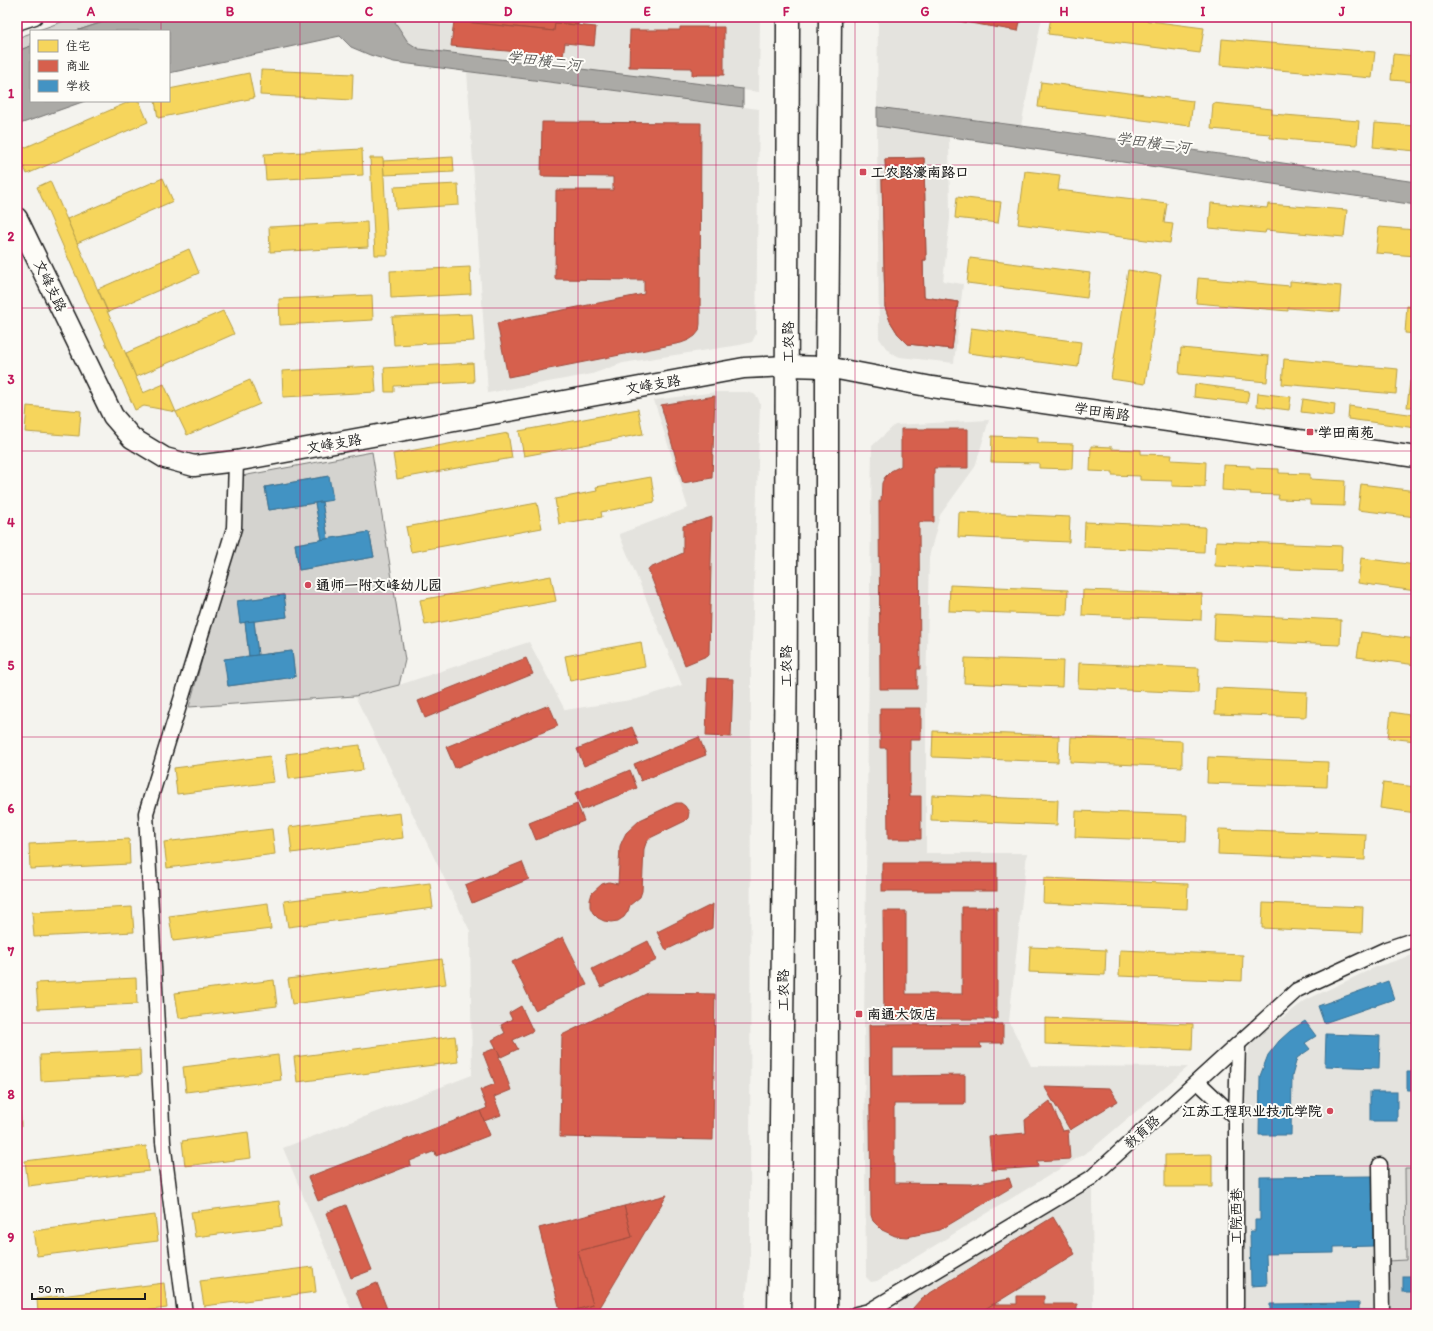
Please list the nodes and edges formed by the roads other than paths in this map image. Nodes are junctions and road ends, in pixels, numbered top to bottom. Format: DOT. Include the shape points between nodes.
graph roads {
  1 [pos="35,17"];
  2 [pos="788,17"];
  3 [pos="830,17"];
  4 [pos="17,23"];
  5 [pos="17,218"];
  6 [pos="788,366"];
  7 [pos="828,367"];
  8 [pos="1416,457"];
  9 [pos="236,461"];
  10 [pos="1416,939"];
  11 [pos="1238,1045"];
  12 [pos="1198,1082"];
  13 [pos="1236,1118"];
  14 [pos="1380,1165"];
  15 [pos="185,1314"];
  16 [pos="780,1314"];
  17 [pos="826,1314"];
  18 [pos="856,1314"];
  19 [pos="1236,1314"];
  20 [pos="1382,1314"];
  1 -- 4 [label="street"];
  2 -- 6 [label="main road, 工农路"];
  3 -- 7 [label="main road"];
  5 -- 9 [label="street, 文峰支路" via="113,416 132,438 165,458 194,466"];
  6 -- 7 [label="street, 学田南路"];
  6 -- 9 [label="street, 文峰支路" via="744,368"];
  6 -- 16 [label="main road, 工农路"];
  7 -- 8 [label="street, 学田南路" via="940,389"];
  7 -- 17 [label="main road"];
  9 -- 15 [label="street" via="234,528 146,813 164,1142"];
  10 -- 11 [label="street, 教育路" via="1386,949 1297,990"];
  11 -- 12 [label="street, 教育路"];
  11 -- 13 [label="street, 工院西巷"];
  12 -- 13 [label="street"];
  12 -- 18 [label="street, 教育路" via="1091,1178 869,1311"];
  13 -- 19 [label="street, 工院西巷"];
  14 -- 20 [label="street"];
}
